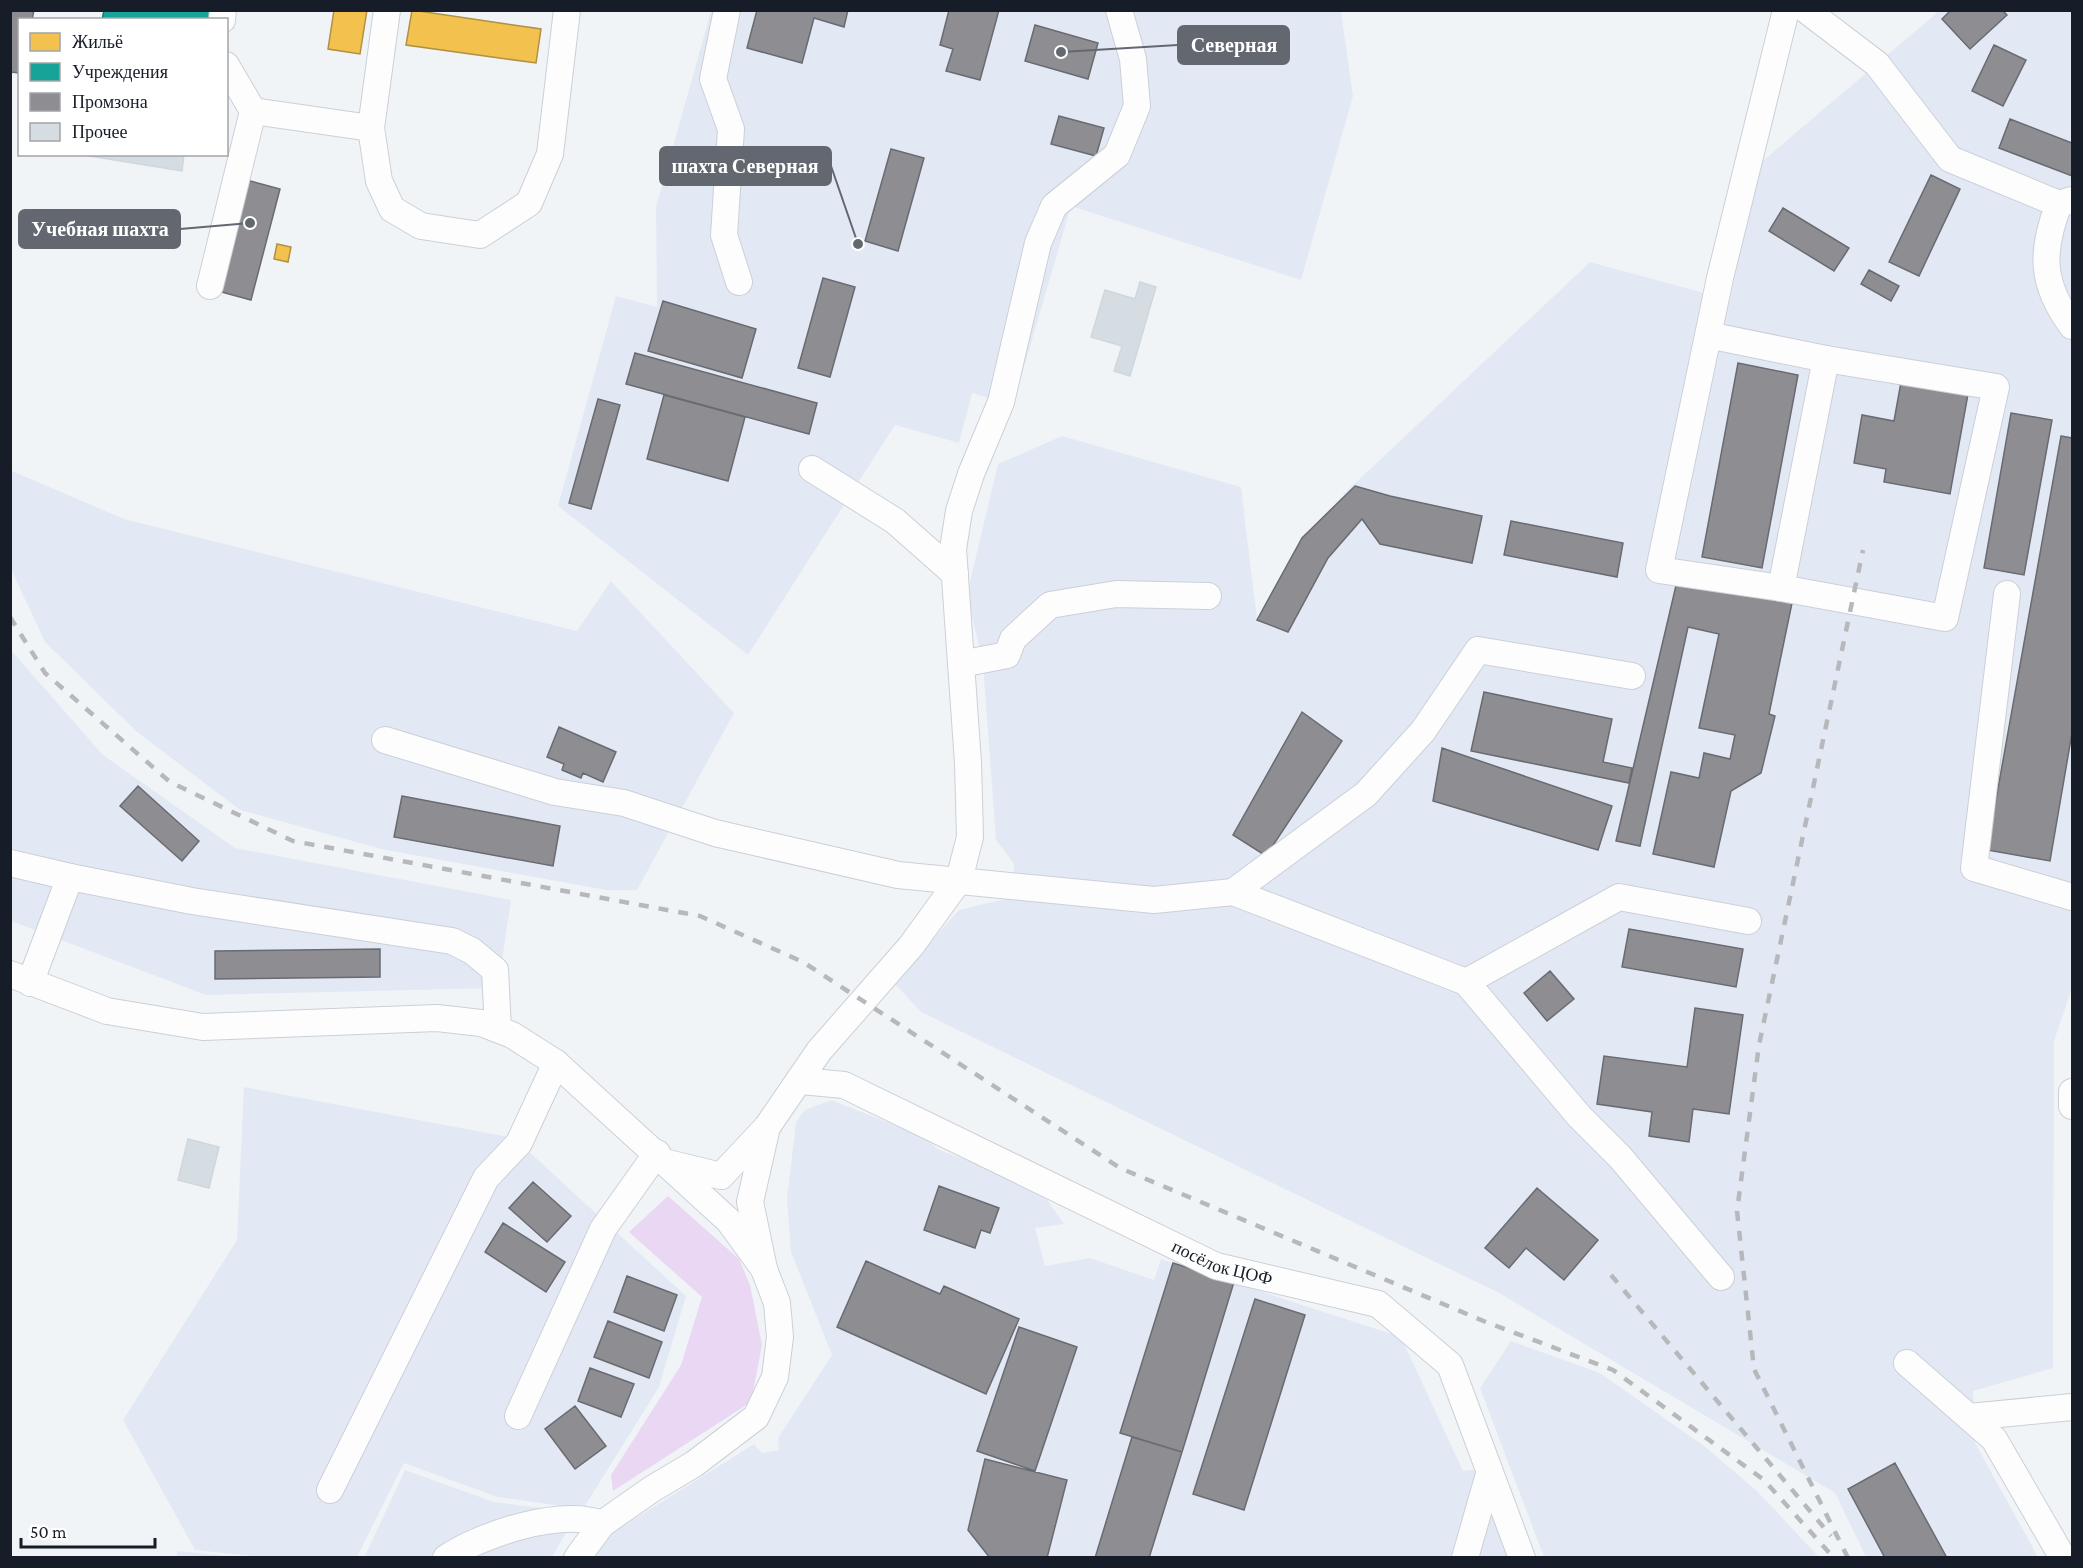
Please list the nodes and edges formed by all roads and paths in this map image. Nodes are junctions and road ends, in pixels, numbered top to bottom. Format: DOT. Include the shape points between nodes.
graph roads {
  1 [pos="387,10"];
  2 [pos="567,10"];
  3 [pos="727,10"];
  4 [pos="1119,10"];
  5 [pos="1786,10"];
  6 [pos="1806,10"];
  7 [pos="228,68"];
  8 [pos="253,111"];
  9 [pos="371,128"];
  10 [pos="2066,202"];
  11 [pos="739,282"];
  12 [pos="210,286"];
  13 [pos="2073,326"];
  14 [pos="1708,335"];
  15 [pos="1826,359"];
  16 [pos="812,469"];
  17 [pos="955,574"];
  18 [pos="1781,588"];
  19 [pos="2007,594"];
  20 [pos="1208,596"];
  21 [pos="961,664"];
  22 [pos="1632,676"];
  23 [pos="386,740"];
  24 [pos="10,863"];
  25 [pos="70,877"];
  26 [pos="958,880"];
  27 [pos="1233,892"];
  28 [pos="2073,897"];
  29 [pos="1748,921"];
  30 [pos="20,978"];
  31 [pos="1466,982"];
  32 [pos="498,1029"];
  33 [pos="556,1063"];
  34 [pos="801,1081"];
  35 [pos="2073,1092"];
  36 [pos="2073,1106"];
  37 [pos="767,1127"];
  38 [pos="663,1158"];
  39 [pos="764,1269"];
  40 [pos="1721,1277"];
  41 [pos="1907,1363"];
  42 [pos="2072,1407"];
  43 [pos="518,1416"];
  44 [pos="1970,1417"];
  45 [pos="1489,1474"];
  46 [pos="330,1490"];
  47 [pos="602,1524"];
  48 [pos="446,1557"];
  49 [pos="577,1557"];
  50 [pos="1465,1557"];
  51 [pos="1522,1557"];
  52 [pos="2063,1557"];
  1 -- 9 [label="street"];
  2 -- 9 [label="street" via="550,154 529,203 480,235 421,226 393,209 379,181"];
  3 -- 11 [label="street" via="713,79 731,129 724,235"];
  4 -- 17 [label="street" via="1133,59 1137,106 1117,155 1054,206 1038,243 1000,402 959,511 953,549"];
  5 -- 14 [label="street"];
  6 -- 10 [label="street" via="1877,64 1950,159"];
  7 -- 8 [label="street"];
  8 -- 9 [label="street"];
  8 -- 12 [label="street"];
  10 -- 13 [label="street" via="2050,229 2045,266 2059,308"];
  14 -- 15 [label="street"];
  14 -- 18 [label="street" via="1659,570"];
  15 -- 18 [label="street"];
  15 -- 18 [label="street" via="1996,387 1945,618"];
  16 -- 17 [label="street" via="895,521"];
  17 -- 21 [label="street"];
  19 -- 28 [label="street" via="1974,868"];
  20 -- 21 [label="street" via="1116,594 1050,605 1012,639 1007,655"];
  21 -- 26 [label="street" via="970,837"];
  22 -- 27 [label="street" via="1478,650 1423,731 1366,794"];
  23 -- 26 [label="street" via="555,792 624,803 771,847 898,875"];
  24 -- 25 [label="street"];
  25 -- 30 [label="street"];
  25 -- 32 [label="street" via="192,901 452,941 495,970"];
  26 -- 27 [label="street" via="1154,900"];
  26 -- 34 [label="street" via="911,945 819,1051"];
  27 -- 31 [label="street"];
  29 -- 31 [label="street" via="1619,897"];
  30 -- 32 [label="street" via="107,1011 203,1028 437,1018"];
  31 -- 40 [label="street"];
  32 -- 33 [label="street"];
  33 -- 38 [label="street"];
  33 -- 46 [label="street" via="519,1143 486,1178"];
  34 -- 37 [label="street"];
  34 -- 45 [label="street, посёлок ЦОФ" via="844,1085 1216,1266 1378,1304 1450,1365"];
  35 -- 36 [label="street"];
  37 -- 38 [label="street" via="721,1176"];
  37 -- 39 [label="street" via="750,1202"];
  38 -- 39 [label="street" via="729,1221"];
  38 -- 43 [label="street" via="603,1230"];
  39 -- 47 [label="street" via="777,1303 780,1337 776,1377 756,1417 694,1464"];
  41 -- 44 [label="street"];
  42 -- 44 [label="street"];
  44 -- 52 [label="street" via="1994,1438"];
  45 -- 50 [label="street"];
  45 -- 51 [label="street, посёлок ЦОФ"];
  47 -- 48 [label="street" via="588,1518 520,1526 466,1544"];
  47 -- 49 [label="street"];
}
